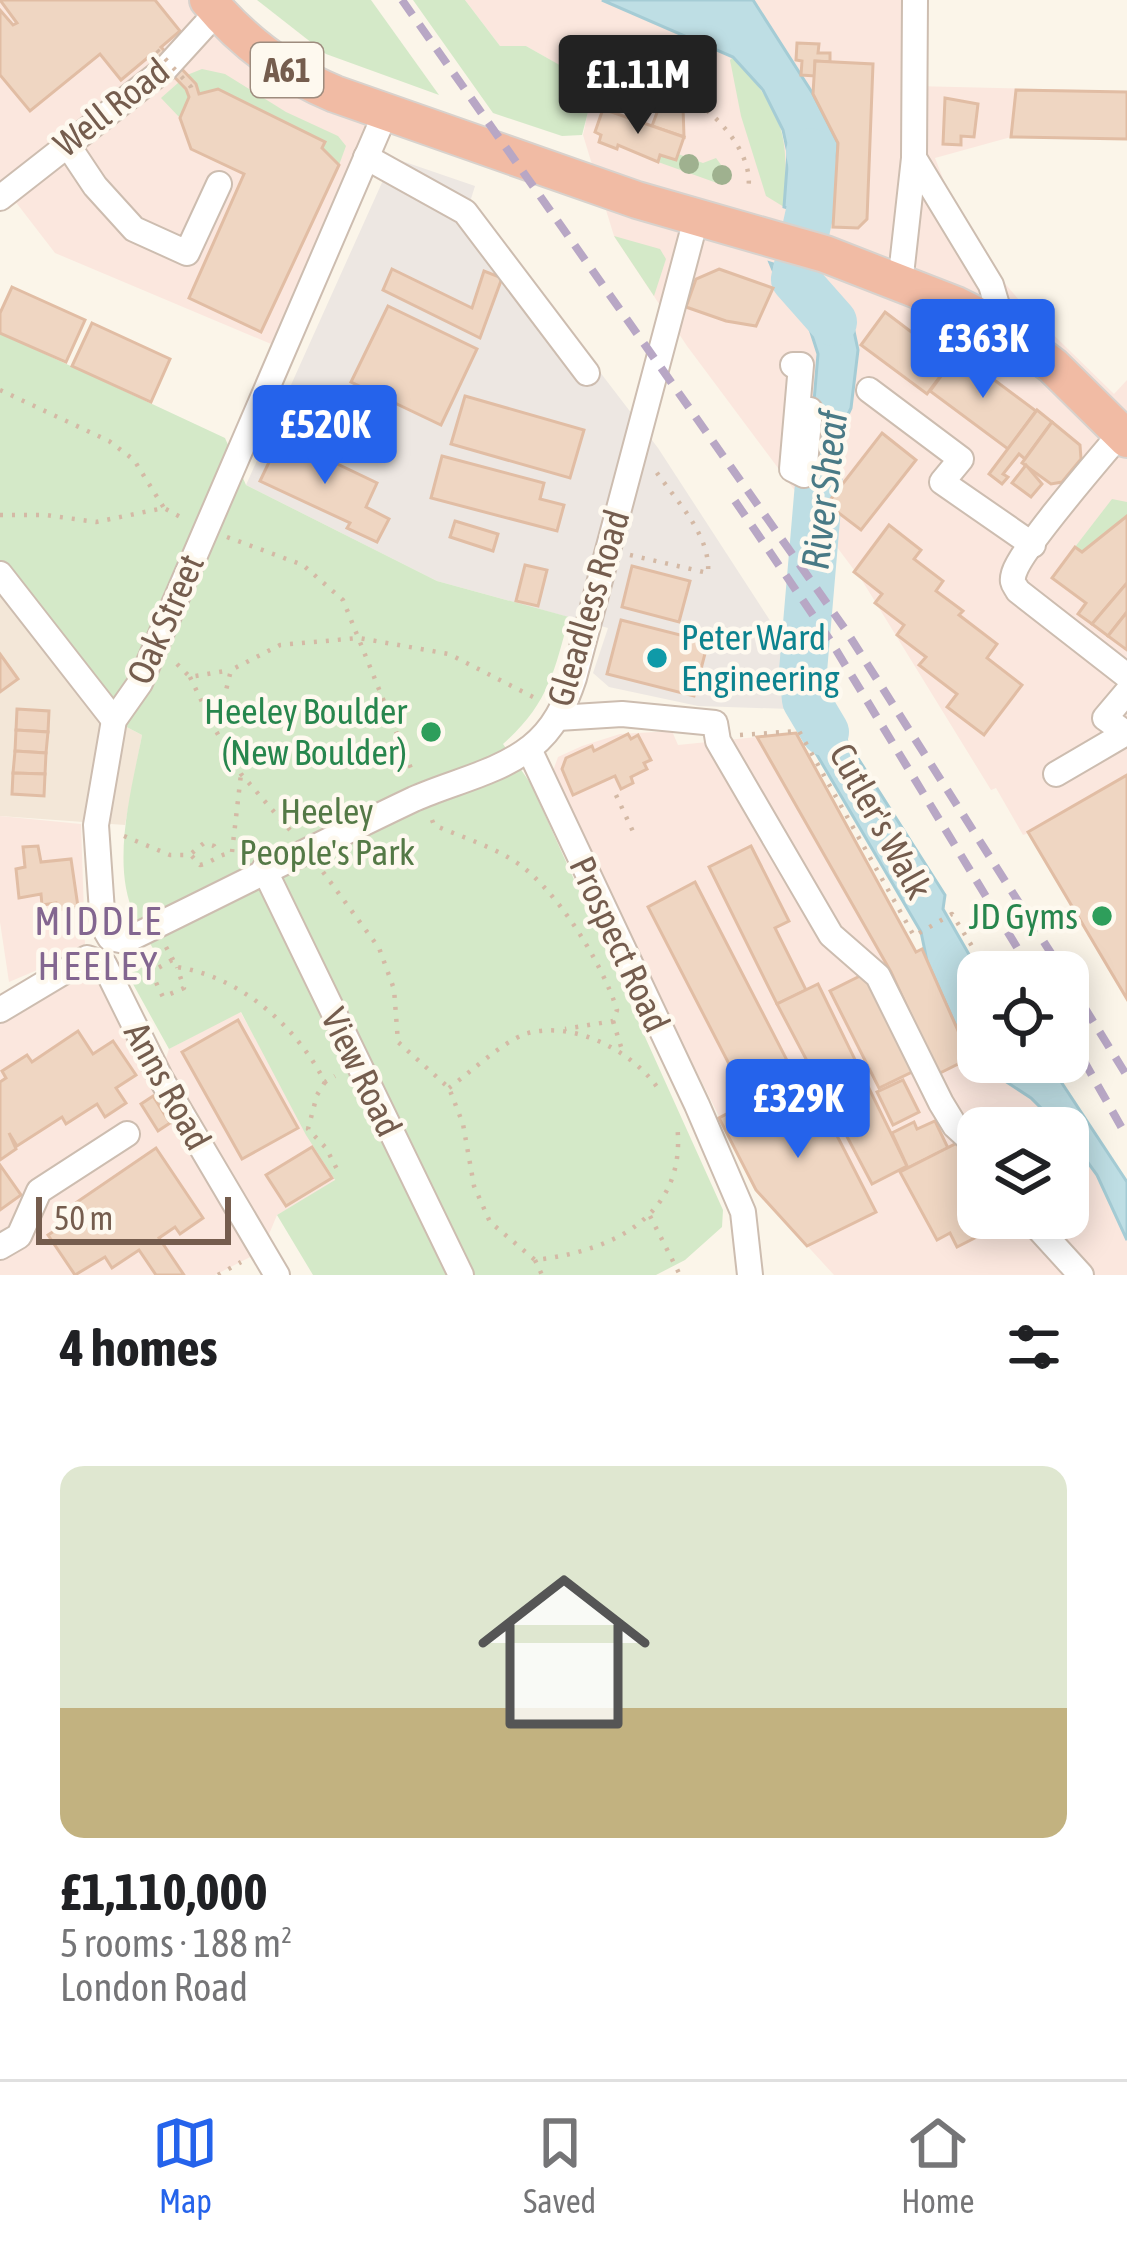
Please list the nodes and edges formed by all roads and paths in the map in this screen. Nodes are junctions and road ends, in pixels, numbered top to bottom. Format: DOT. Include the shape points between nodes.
graph roads {
  1 [pos="915,0"];
  2 [pos="213,6"];
  3 [pos="157,50"];
  4 [pos="194,96"];
  5 [pos="687,97"];
  6 [pos="385,113"];
  7 [pos="68,144"];
  8 [pos="366,157"];
  9 [pos="914,158"];
  10 [pos="219,184"];
  11 [pos="748,190"];
  12 [pos="0,198"];
  13 [pos="695,219"];
  14 [pos="900,284"];
  15 [pos="1004,329"];
  16 [pos="794,365"];
  17 [pos="586,373"];
  18 [pos="1,390"];
  19 [pos="869,390"];
  20 [pos="810,410"];
  21 [pos="1124,436"];
  22 [pos="633,456"];
  23 [pos="164,508"];
  24 [pos="0,514"];
  25 [pos="205,531"];
  26 [pos="1033,544"];
  27 [pos="608,549"];
  28 [pos="0,574"];
  29 [pos="359,638"];
  30 [pos="157,645"];
  31 [pos="231,670"];
  32 [pos="190,676"];
  33 [pos="1127,676"];
  34 [pos="1127,692"];
  35 [pos="559,715"];
  36 [pos="114,720"];
  37 [pos="715,723"];
  38 [pos="216,731"];
  39 [pos="1127,733"];
  40 [pos="529,749"];
  41 [pos="242,774"];
  42 [pos="1056,774"];
  43 [pos="616,795"];
  44 [pos="421,796"];
  45 [pos="96,825"];
  46 [pos="636,838"];
  47 [pos="232,853"];
  48 [pos="219,854"];
  49 [pos="191,855"];
  50 [pos="257,873"];
  51 [pos="154,927"];
  52 [pos="103,948"];
  53 [pos="975,951"];
  54 [pos="175,963"];
  55 [pos="0,1010"];
  56 [pos="613,1022"];
  57 [pos="566,1029"];
  58 [pos="623,1054"];
  59 [pos="357,1064"];
  60 [pos="326,1082"];
  61 [pos="663,1096"];
  62 [pos="676,1116"];
  63 [pos="957,1128"];
  64 [pos="127,1135"];
  65 [pos="338,1173"];
  66 [pos="650,1215"];
  67 [pos="1049,1239"];
  68 [pos="0,1247"];
  69 [pos="536,1260"];
  70 [pos="277,1275"];
  71 [pos="461,1275"];
  72 [pos="542,1275"];
  73 [pos="680,1275"];
  74 [pos="750,1275"];
  75 [pos="1081,1275"];
  1 -- 9 [label="street"];
  2 -- 6 [label="highway, A61" via="294,74"];
  2 -- 7 [label="street, Well Road" via="166,68"];
  3 -- 4 [label="path, bridge"];
  5 -- 11 [label="path" via="743,155"];
  6 -- 8 [label="street, Oak Street"];
  6 -- 13 [label="highway, A61"];
  7 -- 10 [label="street" via="134,229 187,253"];
  7 -- 12 [label="street, Well Road"];
  8 -- 17 [label="street" via="465,212"];
  8 -- 25 [label="street, Oak Street"];
  9 -- 14 [label="street"];
  9 -- 15 [label="street" via="991,285"];
  13 -- 14 [label="highway, A61"];
  13 -- 22 [label="street, Gleadless Road"];
  14 -- 15 [label="highway, A61"];
  15 -- 21 [label="highway, A61"];
  16 -- 20 [label="street" via="801,365 792,469 804,475"];
  18 -- 23 [label="path" via="110,441 134,460"];
  19 -- 26 [label="street" via="961,459 942,482"];
  21 -- 26 [label="street"];
  22 -- 27 [label="street, Gleadless Road"];
  22 -- 27 [label="path" via="655,470 705,542 708,573"];
  23 -- 24 [label="path" via="96,522"];
  23 -- 25 [label="path"];
  25 -- 29 [label="path" via="303,565 343,600"];
  25 -- 30 [label="street, Oak Street"];
  26 -- 33 [label="street" via="1015,569 1018,591"];
  27 -- 35 [label="street, Gleadless Road"];
  28 -- 36 [label="street"];
  29 -- 35 [label="path" via="468,661"];
  29 -- 44 [label="path"];
  30 -- 32 [label="path"];
  30 -- 36 [label="street, Oak Street"];
  31 -- 32 [label="path"];
  32 -- 38 [label="path"];
  34 -- 39 [label="street" via="1105,718"];
  35 -- 37 [label="street"];
  35 -- 40 [label="street, Gleadless Road"];
  36 -- 45 [label="street, Oak Street"];
  37 -- 53 [label="path, Cutler's Walk" via="729,736 795,728 914,936 952,914"];
  37 -- 63 [label="street" via="718,741 831,935 878,976"];
  39 -- 42 [label="street"];
  40 -- 44 [label="street, Gleadless Road"];
  40 -- 74 [label="street, Prospect Road" via="743,1212"];
  41 -- 47 [label="path"];
  43 -- 46 [label="path"];
  44 -- 50 [label="street, Gleadless Road"];
  44 -- 56 [label="path" via="434,825 511,858 549,893 613,996"];
  45 -- 49 [label="path" via="170,855"];
  45 -- 52 [label="street, Oak Street"];
  47 -- 48 [label="path"];
  47 -- 50 [label="path"];
  48 -- 49 [label="path" via="200,865"];
  48 -- 49 [label="path" via="204,843"];
  50 -- 51 [label="street, Gleadless Road"];
  50 -- 59 [label="street, View Road"];
  51 -- 52 [label="street, Gleadless Road"];
  51 -- 54 [label="path"];
  52 -- 55 [label="street, Gleadless Road"];
  52 -- 70 [label="street, Anns Road" via="160,1076"];
  54 -- 54 [label="path" via="184,988 163,997 151,972"];
  54 -- 60 [label="path" via="241,987 309,1050"];
  56 -- 57 [label="path"];
  56 -- 58 [label="path"];
  57 -- 58 [label="path"];
  57 -- 69 [label="path" via="523,1035 448,1088 490,1222"];
  58 -- 61 [label="path"];
  59 -- 60 [label="path"];
  59 -- 71 [label="street, View Road"];
  60 -- 65 [label="path" via="308,1129"];
  62 -- 66 [label="path" via="680,1154"];
  64 -- 68 [label="street" via="39,1192 19,1236"];
  66 -- 69 [label="path" via="572,1256"];
  66 -- 73 [label="path"];
  67 -- 75 [label="street"];
  69 -- 72 [label="path"];
}
